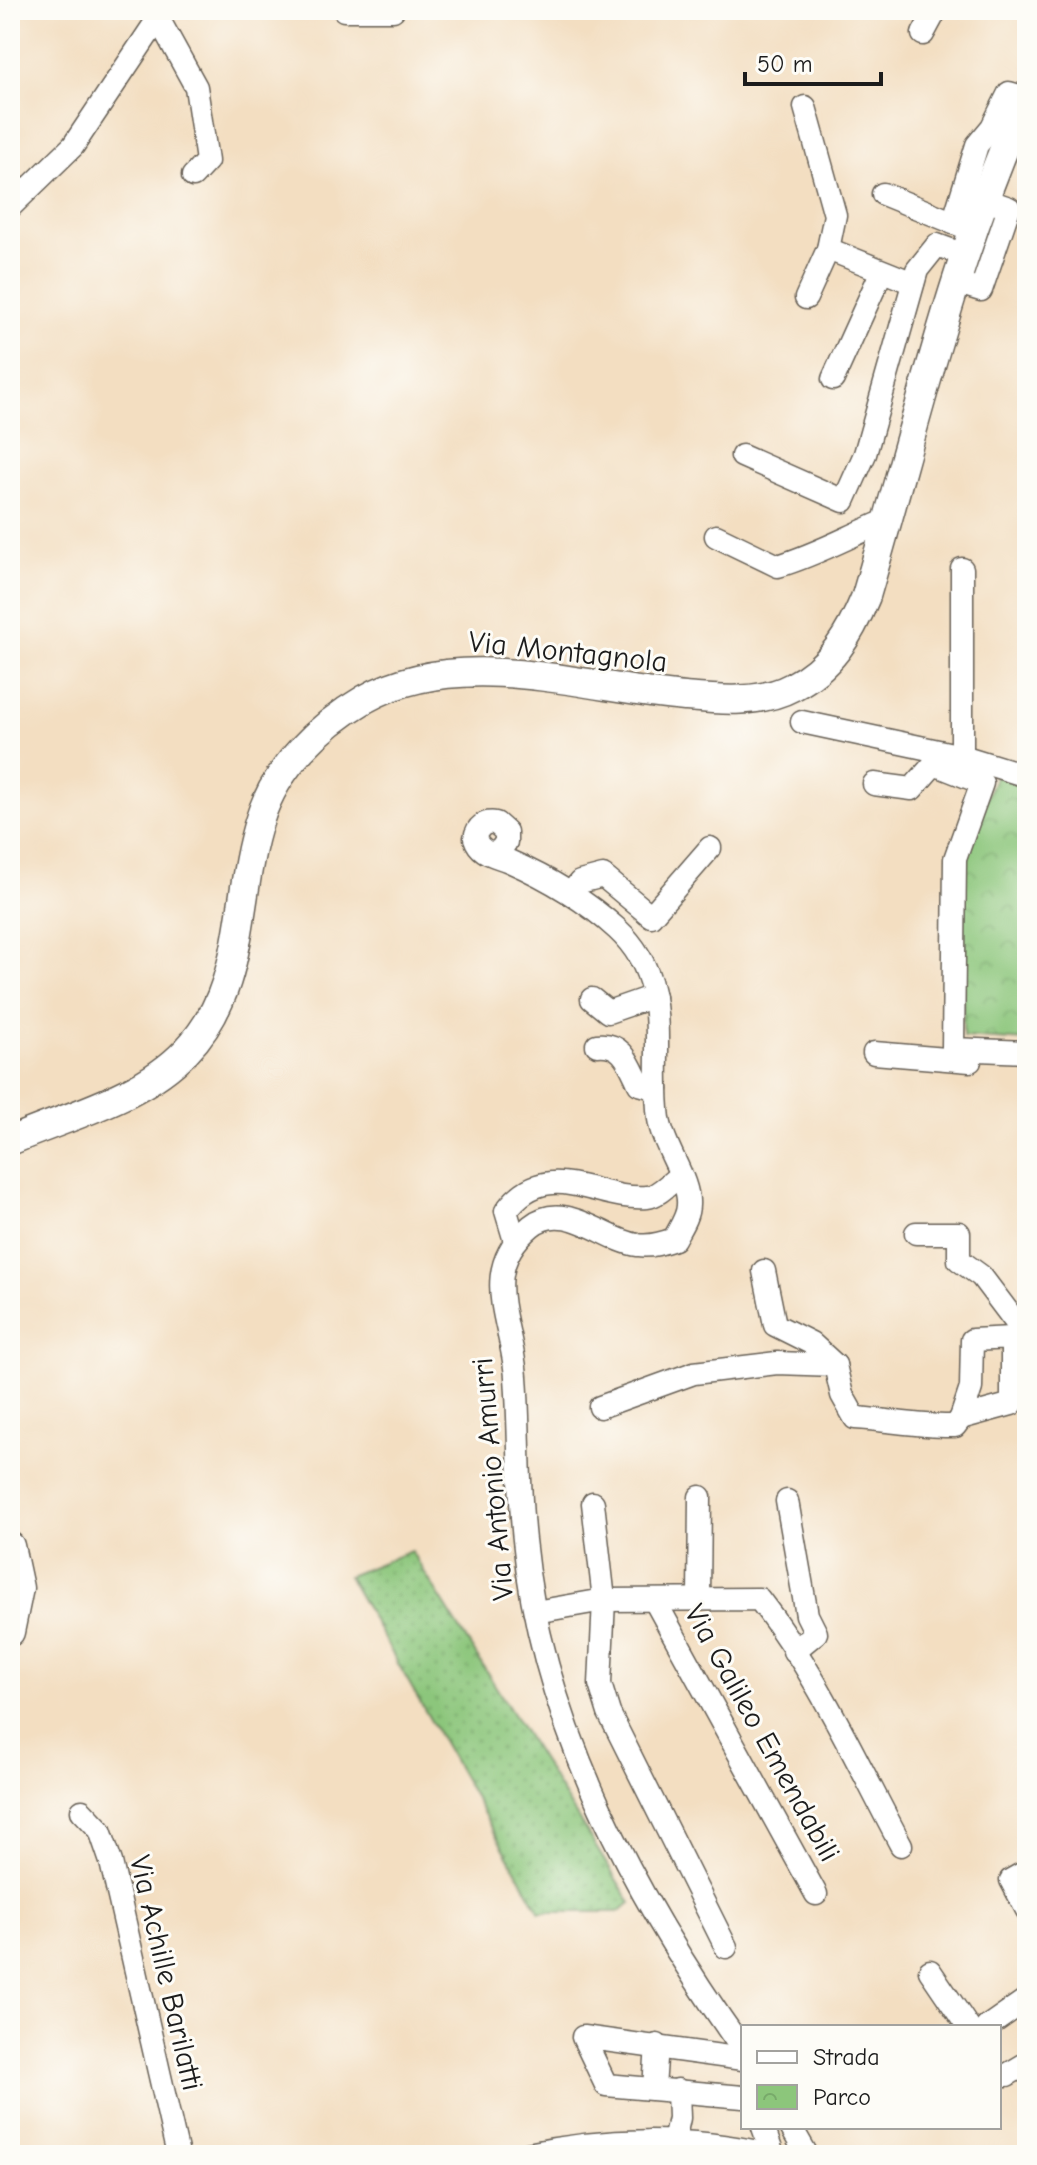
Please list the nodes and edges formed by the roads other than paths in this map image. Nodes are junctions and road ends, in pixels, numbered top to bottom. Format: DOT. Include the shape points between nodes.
graph roads {
  1 [pos="344,10"];
  2 [pos="393,10"];
  3 [pos="936,10"];
  4 [pos="161,14"];
  5 [pos="923,34"];
  6 [pos="1026,97"];
  7 [pos="805,107"];
  8 [pos="193,176"];
  9 [pos="883,194"];
  10 [pos="986,200"];
  11 [pos="10,207"];
  12 [pos="965,237"];
  13 [pos="828,249"];
  14 [pos="881,273"];
  15 [pos="913,283"];
  16 [pos="958,283"];
  17 [pos="806,298"];
  18 [pos="833,379"];
  19 [pos="742,456"];
  20 [pos="888,520"];
  21 [pos="716,536"];
  22 [pos="962,569"];
  23 [pos="802,722"];
  24 [pos="962,756"];
  25 [pos="1027,776"];
  26 [pos="874,784"];
  27 [pos="507,837"];
  28 [pos="710,848"];
  29 [pos="571,893"];
  30 [pos="654,996"];
  31 [pos="592,999"];
  32 [pos="597,1045"];
  33 [pos="953,1049"];
  34 [pos="1027,1052"];
  35 [pos="1027,1066"];
  36 [pos="657,1089"];
  37 [pos="10,1141"];
  38 [pos="679,1176"];
  39 [pos="916,1233"];
  40 [pos="515,1241"];
  41 [pos="764,1271"];
  42 [pos="1022,1338"];
  43 [pos="835,1365"];
  44 [pos="971,1388"];
  45 [pos="1012,1404"];
  46 [pos="600,1407"];
  47 [pos="961,1418"];
  48 [pos="700,1497"];
  49 [pos="787,1501"];
  50 [pos="593,1503"];
  51 [pos="10,1546"];
  52 [pos="699,1598"];
  53 [pos="604,1600"];
  54 [pos="655,1601"];
  55 [pos="535,1612"];
  56 [pos="807,1615"];
  57 [pos="782,1629"];
  58 [pos="10,1632"];
  59 [pos="794,1651"];
  60 [pos="82,1811"];
  61 [pos="901,1845"];
  62 [pos="1027,1871"];
  63 [pos="816,1894"];
  64 [pos="1027,1910"];
  65 [pos="726,1947"];
  66 [pos="930,1971"];
  67 [pos="1027,1999"];
  68 [pos="967,2025"];
  69 [pos="990,2025"];
  70 [pos="657,2045"];
  71 [pos="741,2047"];
  72 [pos="741,2059"];
  73 [pos="1027,2063"];
  74 [pos="1007,2075"];
  75 [pos="654,2088"];
  76 [pos="678,2090"];
  77 [pos="741,2097"];
  78 [pos="742,2129"];
  79 [pos="764,2129"];
  80 [pos="777,2129"];
  81 [pos="792,2129"];
  82 [pos="674,2141"];
  83 [pos="712,2147"];
  84 [pos="600,2149"];
  85 [pos="178,2155"];
  86 [pos="523,2155"];
  87 [pos="772,2155"];
  88 [pos="807,2155"];
  1 -- 2 [label="street"];
  3 -- 5 [label="street"];
  4 -- 8 [label="street" via="196,87 207,161"];
  4 -- 11 [label="street" via="73,146"];
  6 -- 10 [label="main road, Via Montagnola"];
  6 -- 12 [label="street" via="1009,93 977,145"];
  7 -- 13 [label="street" via="833,201"];
  9 -- 12 [label="street"];
  10 -- 12 [label="main road, Via Montagnola"];
  10 -- 16 [label="street" via="1009,208 981,290"];
  12 -- 15 [label="street" via="937,245"];
  12 -- 16 [label="main road, Via Montagnola"];
  13 -- 14 [label="street"];
  13 -- 17 [label="street"];
  14 -- 15 [label="street"];
  14 -- 18 [label="street"];
  15 -- 19 [label="street" via="865,454 844,501"];
  16 -- 20 [label="main road, Via Montagnola"];
  20 -- 21 [label="street" via="778,566"];
  20 -- 37 [label="main road, Via Montagnola" via="851,631 832,657 790,688 767,696 721,701 464,673 407,682 365,699 309,740 272,790 253,845 233,969 204,1030 159,1074"];
  22 -- 24 [label="street"];
  23 -- 24 [label="street"];
  24 -- 25 [label="street"];
  26 -- 33 [label="street" via="912,789 934,764 982,783 955,859"];
  27 -- 29 [label="street" via="498,857"];
  28 -- 29 [label="street" via="651,916 603,876 580,882"];
  29 -- 30 [label="street" via="624,935 641,959"];
  30 -- 31 [label="street" via="608,1012"];
  30 -- 36 [label="street" via="660,1036"];
  32 -- 36 [label="street" via="610,1044 622,1051 639,1084"];
  33 -- 34 [label="street"];
  33 -- 35 [label="street" via="867,1049"];
  36 -- 38 [label="street" via="659,1121"];
  38 -- 40 [label="street" via="651,1197 620,1195 582,1183 547,1184 518,1195 506,1211"];
  38 -- 40 [label="street" via="688,1207 674,1239 638,1246 577,1220 554,1217 534,1223"];
  39 -- 42 [label="street" via="959,1233 959,1260 981,1276"];
  40 -- 55 [label="street, Via Antonio Amurri" via="499,1289 516,1367 524,1540"];
  41 -- 43 [label="street" via="775,1325 811,1343"];
  42 -- 44 [label="street" via="972,1340"];
  42 -- 45 [label="street"];
  43 -- 46 [label="street" via="777,1363 694,1373"];
  43 -- 47 [label="street" via="842,1395 855,1418 901,1420 917,1427 955,1426"];
  44 -- 45 [label="street"];
  44 -- 47 [label="street"];
  45 -- 47 [label="street"];
  48 -- 52 [label="street, Via Galileo Emendabili"];
  49 -- 56 [label="street"];
  50 -- 53 [label="street"];
  51 -- 58 [label="main road" via="19,1588"];
  52 -- 54 [label="street, Via Galileo Emendabili"];
  52 -- 57 [label="street, Via Galileo Emendabili" via="759,1599"];
  53 -- 54 [label="street, Via Galileo Emendabili"];
  53 -- 55 [label="street, Via Galileo Emendabili"];
  53 -- 65 [label="street" via="600,1684 609,1713"];
  54 -- 63 [label="street, Via Galileo Emendabili"];
  55 -- 71 [label="street, Via Antonio Amurri" via="563,1720 616,1842 685,1969"];
  56 -- 57 [label="street"];
  56 -- 59 [label="street" via="816,1633"];
  57 -- 59 [label="street, Via Galileo Emendabili"];
  59 -- 61 [label="street, Via Galileo Emendabili"];
  60 -- 85 [label="street, Via Achille Barilatti" via="100,1830 111,1862"];
  62 -- 64 [label="street" via="1011,1880"];
  66 -- 68 [label="street"];
  67 -- 69 [label="street"];
  70 -- 72 [label="street"];
  70 -- 75 [label="street"];
  70 -- 75 [label="street" via="583,2037 606,2085"];
  73 -- 74 [label="street"];
  75 -- 76 [label="street"];
  76 -- 77 [label="street"];
  76 -- 82 [label="street"];
  78 -- 83 [label="street"];
  79 -- 87 [label="street"];
  80 -- 87 [label="street"];
  81 -- 88 [label="street"];
  82 -- 83 [label="street"];
  82 -- 84 [label="street"];
  83 -- 87 [label="street"];
  84 -- 86 [label="street"];
}
